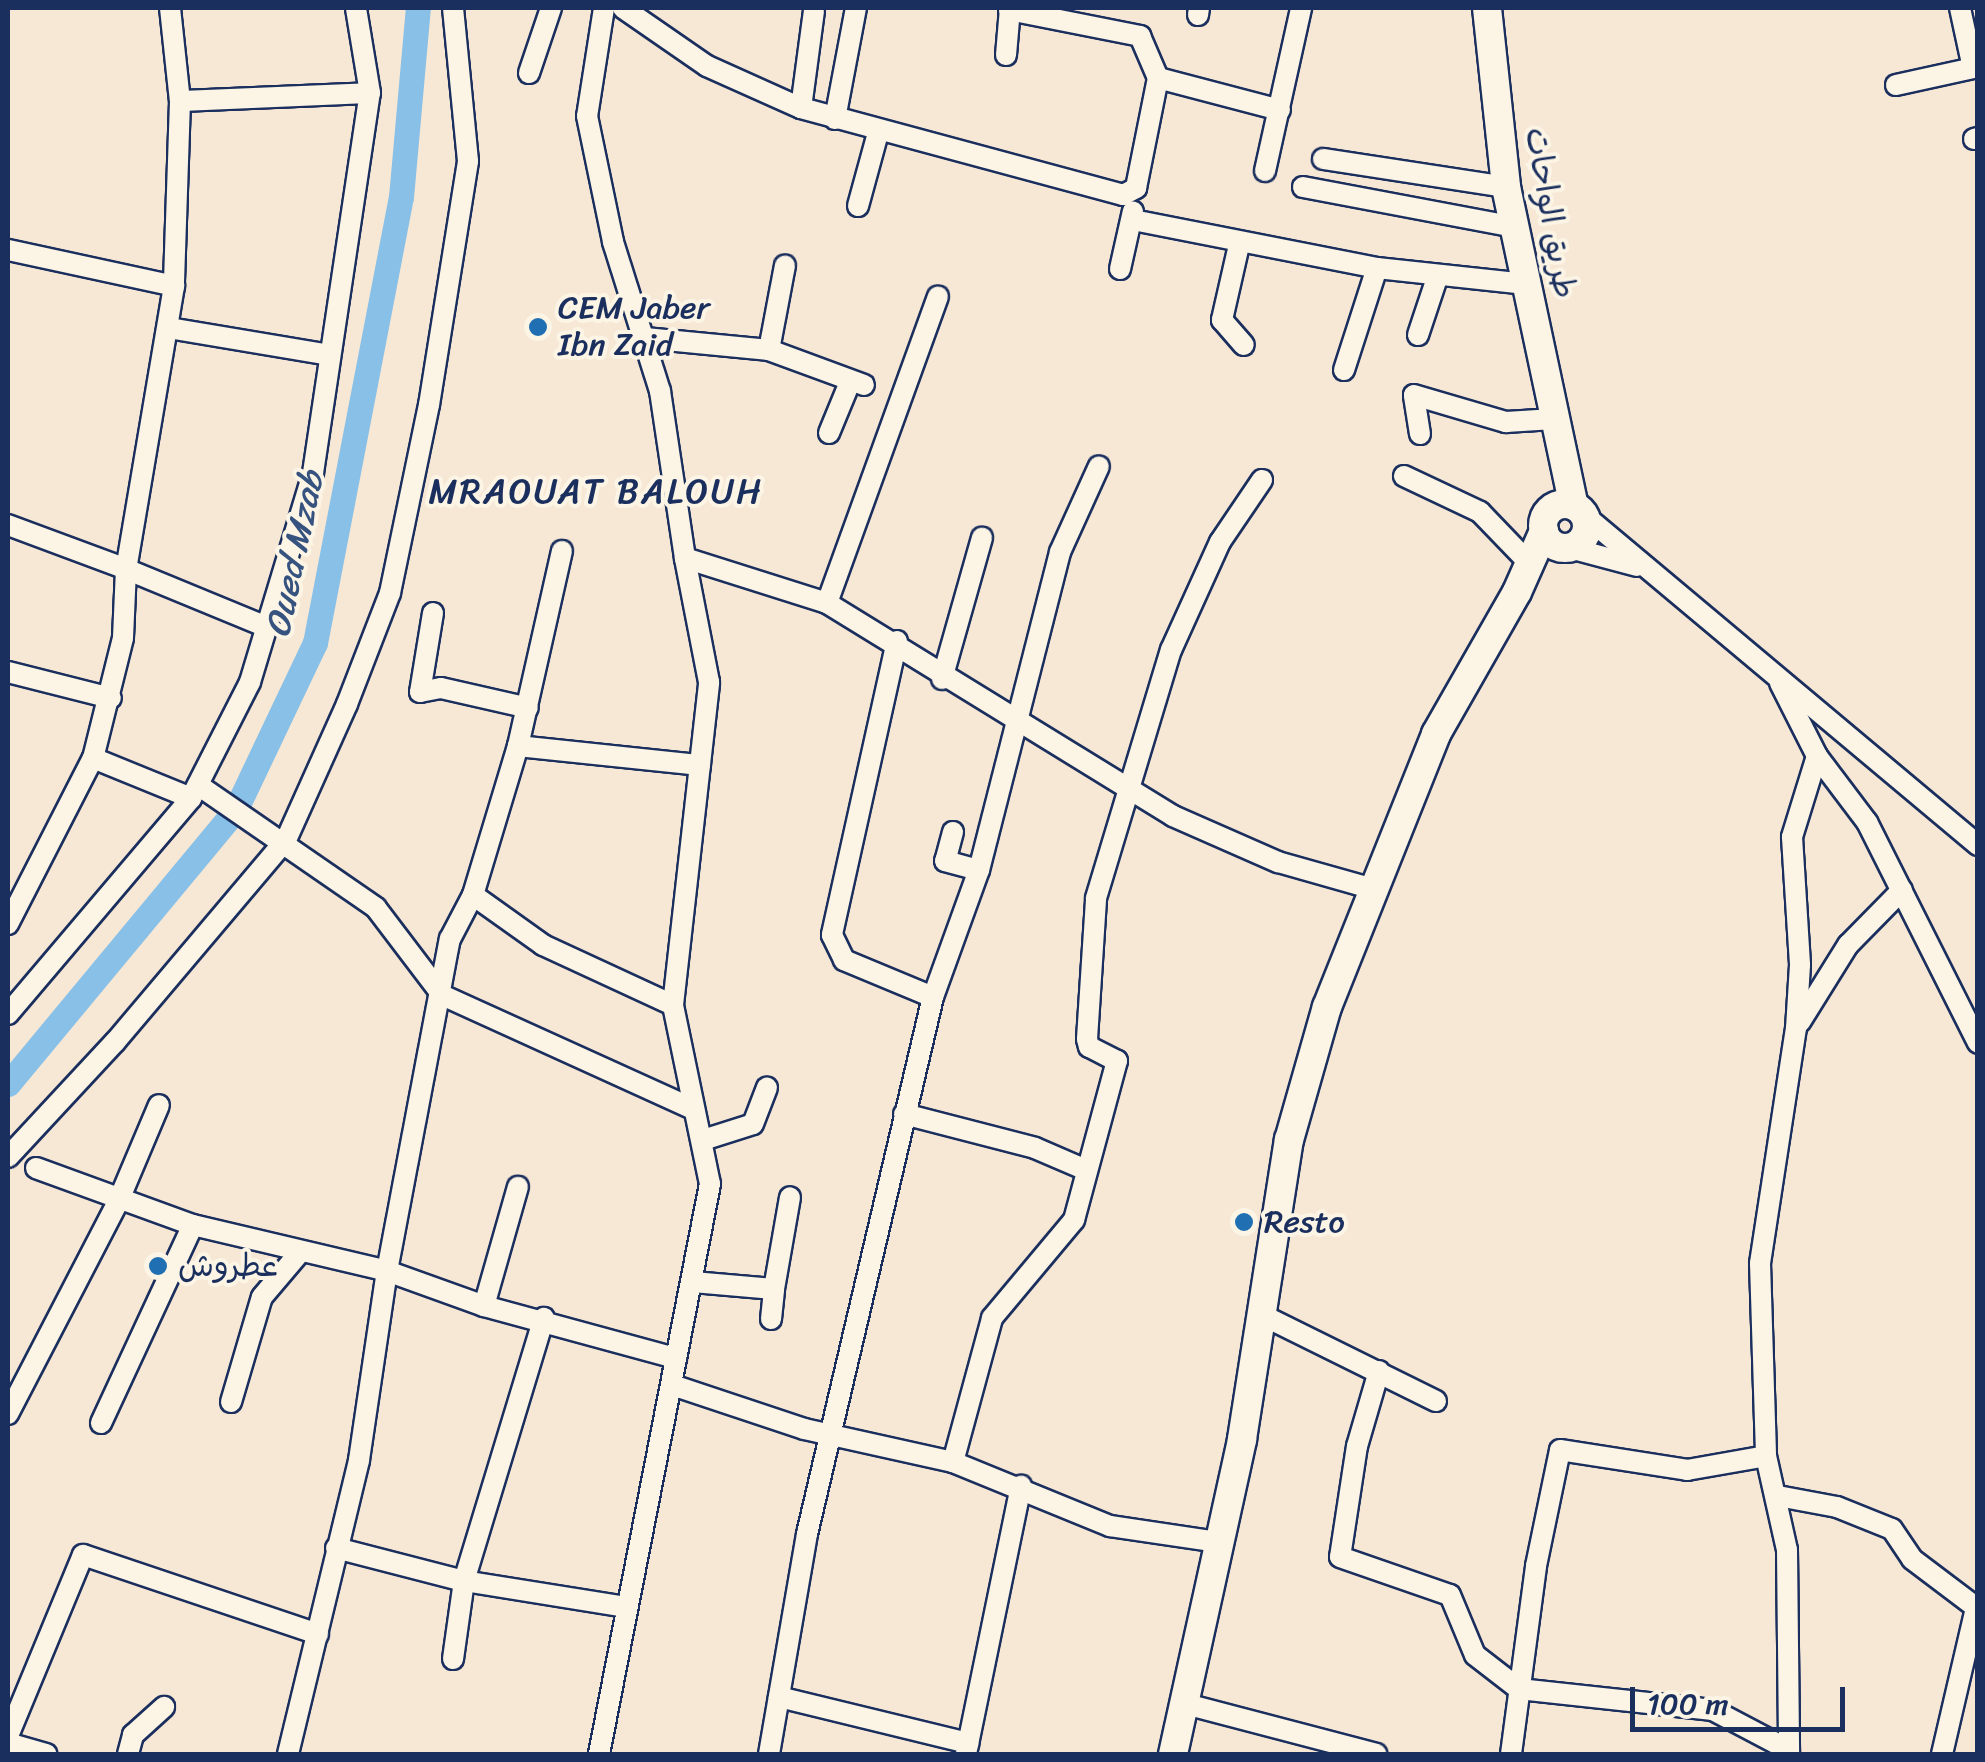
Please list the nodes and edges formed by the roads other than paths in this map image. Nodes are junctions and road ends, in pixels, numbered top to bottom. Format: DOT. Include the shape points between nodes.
graph roads {
  1 [pos="170,8"];
  2 [pos="356,8"];
  3 [pos="453,8"];
  4 [pos="551,8"];
  5 [pos="604,8"];
  6 [pos="623,8"];
  7 [pos="856,8"];
  8 [pos="1301,8"];
  9 [pos="1488,8"];
  10 [pos="1960,8"];
  11 [pos="1010,9"];
  12 [pos="814,11"];
  13 [pos="1006,56"];
  14 [pos="1975,68"];
  15 [pos="529,73"];
  16 [pos="1158,78"];
  17 [pos="1896,84"];
  18 [pos="370,94"];
  19 [pos="180,101"];
  20 [pos="801,108"];
  21 [pos="1280,110"];
  22 [pos="835,118"];
  23 [pos="878,133"];
  24 [pos="1323,159"];
  25 [pos="1265,171"];
  26 [pos="1303,186"];
  27 [pos="1506,187"];
  28 [pos="1131,194"];
  29 [pos="858,206"];
  30 [pos="1134,220"];
  31 [pos="1514,226"];
  32 [pos="1239,245"];
  33 [pos="8,250"];
  34 [pos="785,265"];
  35 [pos="1377,268"];
  36 [pos="1120,269"];
  37 [pos="1438,276"];
  38 [pos="1526,284"];
  39 [pos="174,286"];
  40 [pos="938,297"];
  41 [pos="168,328"];
  42 [pos="1418,335"];
  43 [pos="646,338"];
  44 [pos="1244,344"];
  45 [pos="769,350"];
  46 [pos="330,355"];
  47 [pos="1344,370"];
  48 [pos="1555,424"];
  49 [pos="829,433"];
  50 [pos="1420,434"];
  51 [pos="1099,466"];
  52 [pos="1404,476"];
  53 [pos="1262,480"];
  54 [pos="8,524"];
  55 [pos="1565,526"];
  56 [pos="982,538"];
  57 [pos="562,551"];
  58 [pos="685,558"];
  59 [pos="1530,564"];
  60 [pos="1644,568"];
  61 [pos="126,569"];
  62 [pos="1516,594"];
  63 [pos="827,603"];
  64 [pos="433,613"];
  65 [pos="267,627"];
  66 [pos="898,641"];
  67 [pos="8,672"];
  68 [pos="942,679"];
  69 [pos="1780,683"];
  70 [pos="112,698"];
  71 [pos="528,708"];
  72 [pos="1016,722"];
  73 [pos="518,746"];
  74 [pos="1817,756"];
  75 [pos="93,758"];
  76 [pos="700,764"];
  77 [pos="1124,788"];
  78 [pos="194,791"];
  79 [pos="953,832"];
  80 [pos="286,840"];
  81 [pos="1978,845"];
  82 [pos="979,870"];
  83 [pos="1370,888"];
  84 [pos="1902,890"];
  85 [pos="473,895"];
  86 [pos="8,924"];
  87 [pos="442,995"];
  88 [pos="933,997"];
  89 [pos="673,1005"];
  90 [pos="8,1014"];
  91 [pos="1796,1028"];
  92 [pos="1978,1043"];
  93 [pos="767,1088"];
  94 [pos="159,1105"];
  95 [pos="691,1108"];
  96 [pos="904,1114"];
  97 [pos="703,1140"];
  98 [pos="8,1157"];
  99 [pos="36,1168"];
  100 [pos="1086,1170"];
  101 [pos="518,1186"];
  102 [pos="790,1197"];
  103 [pos="118,1202"];
  104 [pos="193,1225"];
  105 [pos="301,1252"];
  106 [pos="386,1271"];
  107 [pos="694,1282"];
  108 [pos="774,1290"];
  109 [pos="484,1306"];
  110 [pos="1262,1315"];
  111 [pos="544,1318"];
  112 [pos="771,1319"];
  113 [pos="676,1358"];
  114 [pos="1379,1371"];
  115 [pos="672,1385"];
  116 [pos="1436,1401"];
  117 [pos="230,1402"];
  118 [pos="8,1414"];
  119 [pos="101,1424"];
  120 [pos="832,1435"];
  121 [pos="1766,1456"];
  122 [pos="953,1462"];
  123 [pos="1021,1486"];
  124 [pos="1778,1496"];
  125 [pos="1219,1542"];
  126 [pos="336,1548"];
  127 [pos="464,1582"];
  128 [pos="628,1607"];
  129 [pos="1977,1609"];
  130 [pos="318,1634"];
  131 [pos="453,1658"];
  132 [pos="1520,1689"];
  133 [pos="779,1697"];
  134 [pos="1182,1704"];
  135 [pos="164,1707"];
  136 [pos="1298,1731"];
  137 [pos="8,1739"];
  138 [pos="967,1749"];
  139 [pos="1788,1752"];
  140 [pos="46,1754"];
  141 [pos="128,1754"];
  142 [pos="288,1754"];
  143 [pos="599,1754"];
  144 [pos="768,1754"];
  145 [pos="1173,1754"];
  146 [pos="1295,1754"];
  147 [pos="1376,1754"];
  148 [pos="1510,1754"];
  149 [pos="1942,1754"];
  1 -- 19 [label="street"];
  2 -- 18 [label="street"];
  3 -- 80 [label="street" via="468,161 429,405 390,593"];
  4 -- 15 [label="street"];
  5 -- 43 [label="street" via="587,116 613,242"];
  6 -- 20 [label="street" via="707,66"];
  7 -- 22 [label="street"];
  8 -- 21 [label="street"];
  9 -- 27 [label="main road, طريق الواحات"];
  10 -- 14 [label="street"];
  11 -- 13 [label="street"];
  11 -- 16 [label="street" via="1140,36"];
  12 -- 20 [label="street"];
  14 -- 17 [label="street"];
  16 -- 21 [label="street"];
  16 -- 28 [label="street"];
  18 -- 19 [label="street"];
  18 -- 46 [label="street"];
  19 -- 39 [label="street"];
  20 -- 22 [label="street"];
  21 -- 25 [label="street"];
  22 -- 23 [label="street"];
  23 -- 28 [label="street"];
  23 -- 29 [label="street"];
  24 -- 27 [label="street"];
  26 -- 31 [label="street"];
  27 -- 31 [label="main road, طريق الواحات"];
  28 -- 30 [label="street"];
  30 -- 32 [label="street"];
  30 -- 36 [label="street"];
  31 -- 38 [label="main road, طريق الواحات"];
  32 -- 35 [label="street"];
  32 -- 44 [label="street" via="1222,320"];
  33 -- 39 [label="street"];
  34 -- 45 [label="street"];
  35 -- 37 [label="street"];
  35 -- 47 [label="street"];
  37 -- 38 [label="street"];
  37 -- 42 [label="street"];
  38 -- 48 [label="main road, طريق الواحات"];
  39 -- 41 [label="street"];
  40 -- 63 [label="street"];
  41 -- 46 [label="street"];
  41 -- 61 [label="street"];
  43 -- 45 [label="street"];
  43 -- 58 [label="street"];
  45 -- 49 [label="street" via="857,384"];
  46 -- 65 [label="street" via="313,473"];
  48 -- 50 [label="street" via="1506,422 1414,395"];
  48 -- 55 [label="main road, طريق الواحات"];
  51 -- 72 [label="street" via="1060,552"];
  52 -- 59 [label="street" via="1480,512"];
  53 -- 77 [label="street" via="1220,542 1179,632"];
  54 -- 61 [label="street"];
  55 -- 59 [label="main road"];
  55 -- 60 [label="street"];
  55 -- 60 [label="street"];
  55 -- 62 [label="main road"];
  56 -- 68 [label="street"];
  57 -- 71 [label="street"];
  58 -- 63 [label="street"];
  58 -- 76 [label="street" via="708,659"];
  59 -- 62 [label="main road"];
  60 -- 69 [label="street"];
  61 -- 65 [label="street"];
  61 -- 70 [label="street"];
  62 -- 83 [label="main road" via="1436,734"];
  63 -- 66 [label="street"];
  64 -- 71 [label="street" via="420,692 442,688"];
  65 -- 78 [label="street" via="250,682"];
  66 -- 68 [label="street"];
  66 -- 88 [label="street" via="832,934 844,960"];
  67 -- 70 [label="street"];
  68 -- 72 [label="street"];
  69 -- 74 [label="street"];
  69 -- 81 [label="street"];
  70 -- 75 [label="street"];
  71 -- 73 [label="street"];
  72 -- 77 [label="street"];
  72 -- 82 [label="street"];
  73 -- 76 [label="street"];
  73 -- 85 [label="street"];
  74 -- 84 [label="street" via="1853,798"];
  74 -- 91 [label="street" via="1792,837 1800,965"];
  75 -- 78 [label="street"];
  75 -- 86 [label="street"];
  76 -- 89 [label="street"];
  77 -- 83 [label="street" via="1218,838"];
  77 -- 100 [label="street" via="1096,898 1086,974 1088,1048 1117,1061"];
  78 -- 80 [label="street"];
  78 -- 90 [label="street"];
  79 -- 82 [label="street" via="945,861"];
  80 -- 87 [label="street" via="376,908"];
  80 -- 98 [label="street"];
  82 -- 88 [label="street"];
  83 -- 110 [label="main road" via="1288,1140"];
  84 -- 91 [label="street" via="1848,944"];
  84 -- 92 [label="street"];
  85 -- 87 [label="street" via="450,940"];
  85 -- 89 [label="street" via="543,945"];
  87 -- 95 [label="street"];
  87 -- 106 [label="street"];
  88 -- 96 [label="street"];
  89 -- 95 [label="street"];
  91 -- 121 [label="street" via="1760,1263"];
  93 -- 97 [label="street" via="753,1124"];
  94 -- 103 [label="street"];
  95 -- 97 [label="street"];
  96 -- 100 [label="street" via="1035,1148"];
  96 -- 120 [label="street"];
  97 -- 107 [label="street" via="710,1184"];
  99 -- 103 [label="street"];
  100 -- 122 [label="street" via="1074,1220 992,1318"];
  101 -- 109 [label="street"];
  102 -- 108 [label="street"];
  103 -- 104 [label="street"];
  103 -- 118 [label="street"];
  104 -- 105 [label="street"];
  104 -- 119 [label="street"];
  105 -- 106 [label="street"];
  105 -- 117 [label="street" via="262,1297"];
  106 -- 109 [label="street"];
  106 -- 126 [label="street" via="359,1460"];
  107 -- 108 [label="street"];
  107 -- 113 [label="street"];
  108 -- 112 [label="street"];
  109 -- 111 [label="street"];
  110 -- 114 [label="street"];
  110 -- 125 [label="main road"];
  111 -- 113 [label="street"];
  111 -- 127 [label="street"];
  113 -- 115 [label="street"];
  114 -- 116 [label="street"];
  114 -- 132 [label="street" via="1356,1446 1338,1555 1450,1595 1475,1655"];
  115 -- 120 [label="street"];
  115 -- 128 [label="street"];
  120 -- 122 [label="street"];
  120 -- 133 [label="street"];
  121 -- 124 [label="street"];
  121 -- 132 [label="street" via="1687,1470 1560,1450"];
  122 -- 123 [label="street"];
  123 -- 125 [label="street" via="1110,1526"];
  123 -- 138 [label="street"];
  124 -- 129 [label="street" via="1837,1507 1892,1529 1912,1559"];
  124 -- 139 [label="street" via="1787,1550"];
  125 -- 134 [label="main road"];
  126 -- 127 [label="street"];
  126 -- 130 [label="street"];
  127 -- 128 [label="street"];
  127 -- 131 [label="street"];
  128 -- 143 [label="street"];
  129 -- 149 [label="street"];
  130 -- 137 [label="street" via="83,1554"];
  130 -- 142 [label="street"];
  132 -- 139 [label="street" via="1713,1710"];
  132 -- 148 [label="street"];
  133 -- 138 [label="street"];
  133 -- 144 [label="street"];
  134 -- 136 [label="street"];
  134 -- 145 [label="main road"];
  135 -- 141 [label="street" via="134,1735"];
  136 -- 146 [label="street"];
  136 -- 147 [label="street"];
  137 -- 140 [label="street"];
}
